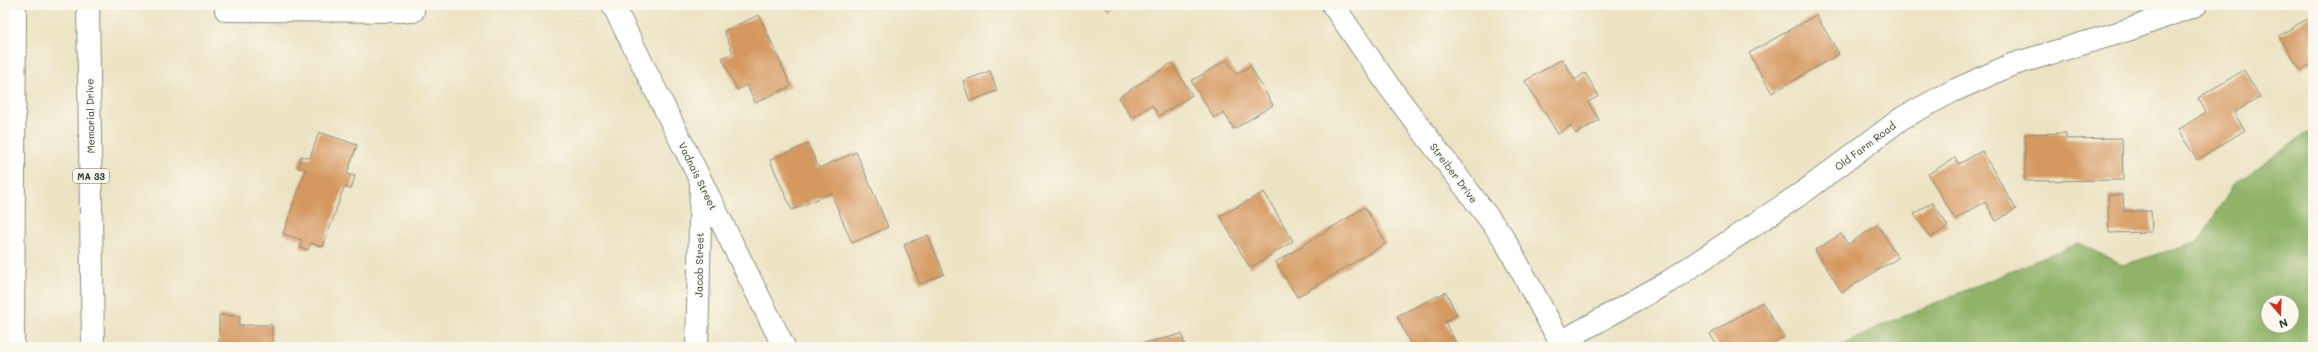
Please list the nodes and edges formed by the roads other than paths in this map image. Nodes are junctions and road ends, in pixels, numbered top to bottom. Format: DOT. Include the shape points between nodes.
graph roads {
  1 [pos="15,5"];
  2 [pos="88,5"];
  3 [pos="226,5"];
  4 [pos="413,5"];
  5 [pos="614,5"];
  6 [pos="1333,5"];
  7 [pos="2196,5"];
  8 [pos="701,183"];
  9 [pos="1562,344"];
  10 [pos="13,347"];
  11 [pos="93,347"];
  12 [pos="697,347"];
  13 [pos="784,347"];
  1 -- 10 [label="street"];
  2 -- 11 [label="street, Memorial Drive / MA 33"];
  3 -- 4 [label="street" via="226,10 413,11"];
  5 -- 8 [label="street, Vadnais Street"];
  6 -- 9 [label="street, Streiber Drive" via="1388,84 1503,237"];
  7 -- 9 [label="street, Old Farm Road" via="2131,29 2011,65 1914,111 1805,191 1668,282"];
  8 -- 12 [label="street, Jacob Street"];
  8 -- 13 [label="street, Vadnais Street"];
}
